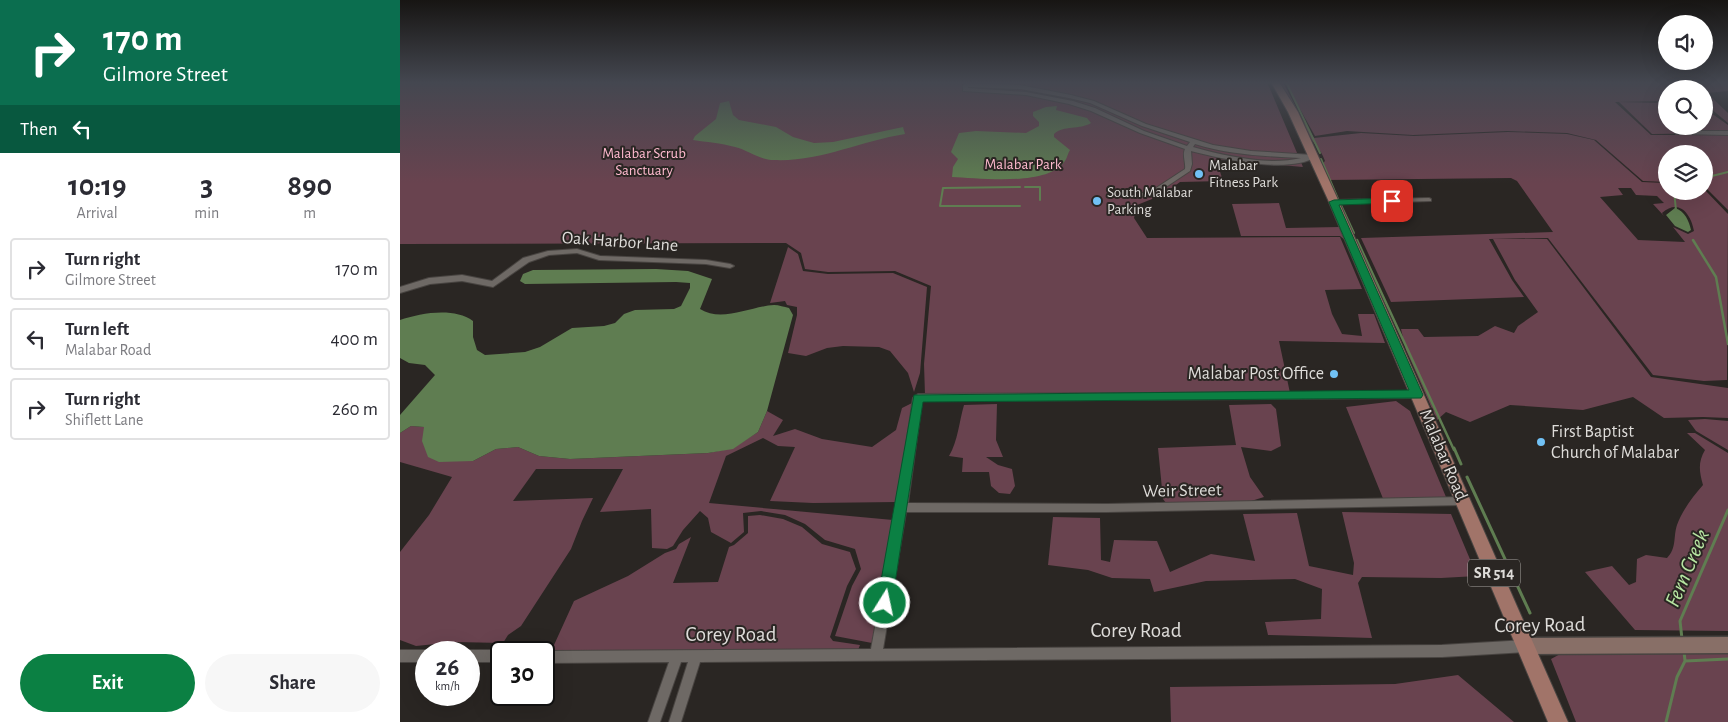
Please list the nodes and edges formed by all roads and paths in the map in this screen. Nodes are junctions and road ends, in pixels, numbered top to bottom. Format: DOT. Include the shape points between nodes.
graph roads {
  1 [pos="1105,116"];
  2 [pos="1123,116"];
  3 [pos="1294,116"];
  4 [pos="1135,121"];
  5 [pos="1128,126"];
  6 [pos="1713,133"];
  7 [pos="1728,133"];
  8 [pos="1191,145"];
  9 [pos="1313,157"];
  10 [pos="1142,195"];
  11 [pos="1429,200"];
  12 [pos="1334,202"];
  13 [pos="730,266"];
  14 [pos="400,290"];
  15 [pos="1417,395"];
  16 [pos="1463,501"];
  17 [pos="902,507"];
  18 [pos="1526,646"];
  19 [pos="1728,646"];
  20 [pos="876,655"];
  21 [pos="400,656"];
  22 [pos="415,656"];
  23 [pos="555,656"];
  24 [pos="677,656"];
  25 [pos="696,656"];
  26 [pos="654,722"];
  27 [pos="675,722"];
  28 [pos="1558,722"];
  1 -- 5 [label="street"];
  2 -- 4 [label="street"];
  3 -- 9 [label="main road, Malabar Road / SR 514"];
  4 -- 5 [label="street"];
  4 -- 8 [label="street"];
  5 -- 8 [label="street" via="1165,141"];
  6 -- 7 [label="street"];
  8 -- 9 [label="street" via="1228,157 1266,161 1300,162"];
  8 -- 10 [label="street" via="1187,152 1188,170 1155,192"];
  9 -- 12 [label="main road, Malabar Road / SR 514"];
  11 -- 12 [label="street"];
  12 -- 15 [label="main road, Malabar Road / SR 514"];
  13 -- 14 [label="street, Oak Harbor Lane" via="706,262 599,258 577,251 548,253 526,260 493,284 462,278 429,281"];
  15 -- 16 [label="main road, Malabar Road / SR 514"];
  15 -- 17 [label="street" via="918,398"];
  16 -- 17 [label="street, Weir Street" via="1107,508"];
  16 -- 18 [label="main road, Malabar Road / SR 514"];
  17 -- 20 [label="street"];
  18 -- 19 [label="street, Corey Road"];
  18 -- 20 [label="street, Corey Road" via="1442,651"];
  18 -- 28 [label="main road, Malabar Road / SR 514"];
  20 -- 25 [label="street, Corey Road"];
  21 -- 22 [label="street"];
  23 -- 24 [label="street, Corey Road"];
  24 -- 25 [label="street, Corey Road"];
  24 -- 26 [label="street"];
  25 -- 27 [label="street"];
}
